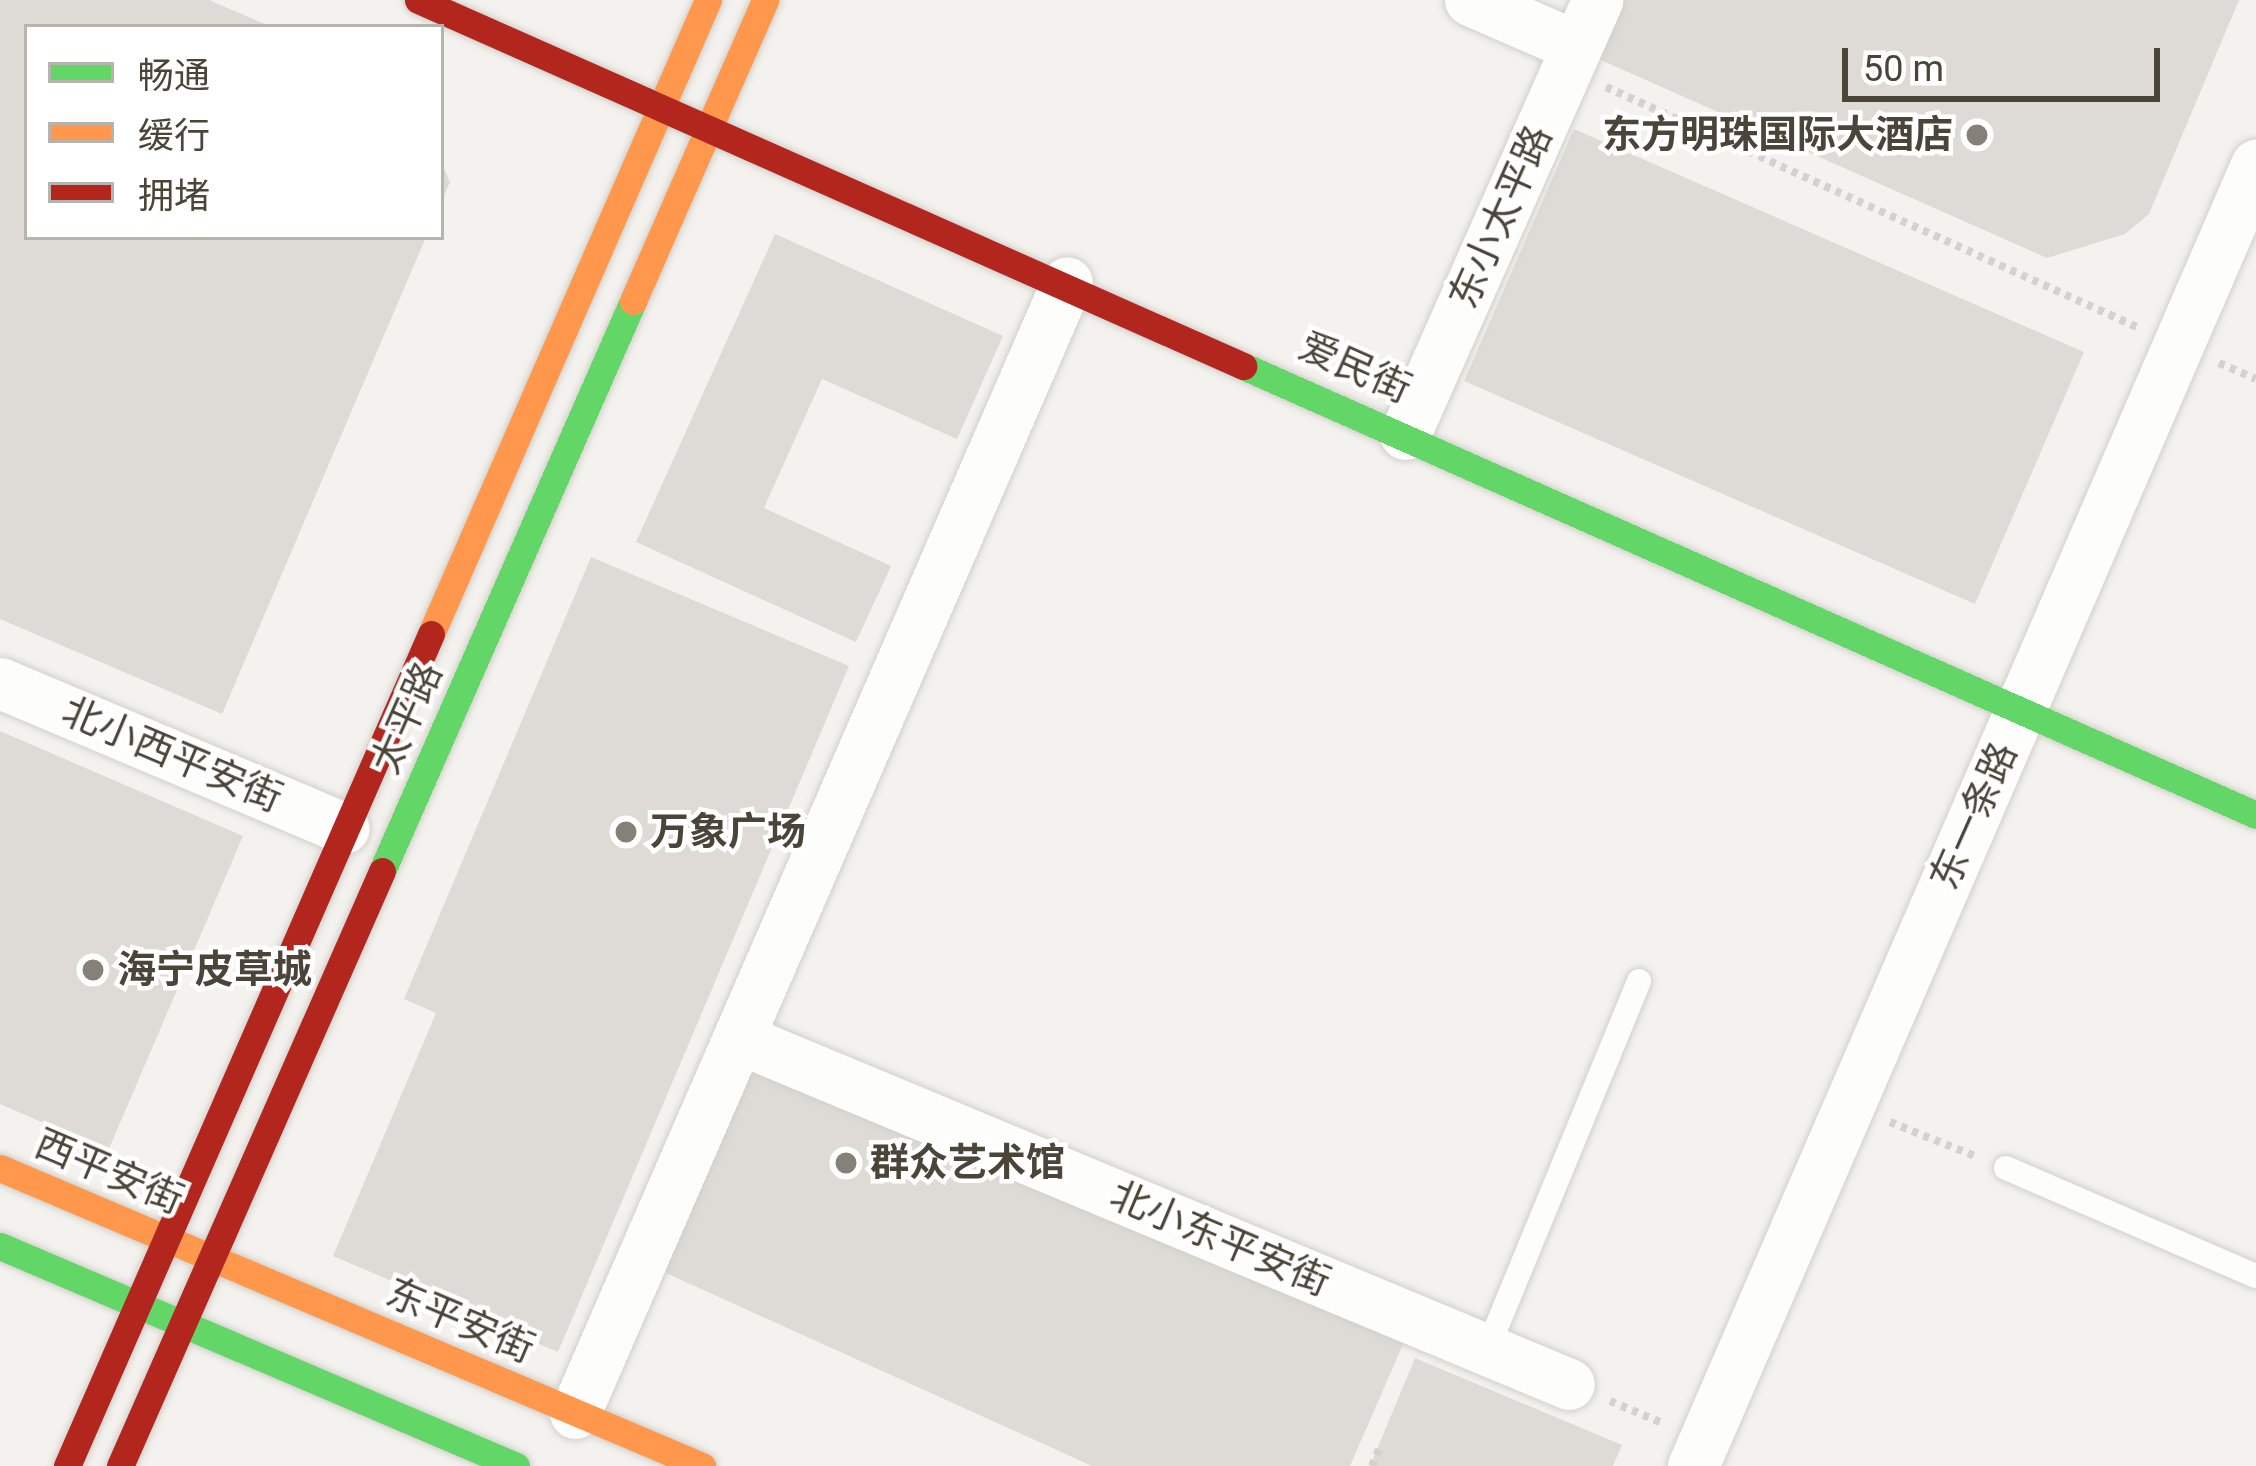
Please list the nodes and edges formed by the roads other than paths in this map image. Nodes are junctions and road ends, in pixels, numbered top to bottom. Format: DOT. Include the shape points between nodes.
graph roads {
  1 [pos="418,0"];
  2 [pos="708,0"];
  3 [pos="765,0"];
  4 [pos="1470,0"];
  5 [pos="1580,38"];
  6 [pos="664,104"];
  7 [pos="710,125"];
  8 [pos="2256,165"];
  9 [pos="1067,282"];
  10 [pos="1405,434"];
  11 [pos="0,683"];
  12 [pos="2019,712"];
  13 [pos="2256,814"];
  14 [pos="344,828"];
  15 [pos="1639,980"];
  16 [pos="738,1038"];
  17 [pos="0,1168"];
  18 [pos="2006,1168"];
  19 [pos="0,1246"];
  20 [pos="188,1249"];
  21 [pos="2256,1276"];
  22 [pos="137,1304"];
  23 [pos="183,1324"];
  24 [pos="1487,1350"];
  25 [pos="1569,1384"];
  26 [pos="575,1412"];
  27 [pos="1699,1453"];
  28 [pos="67,1466"];
  29 [pos="120,1466"];
  30 [pos="516,1466"];
  31 [pos="702,1466"];
  1 -- 6 [label="main road, 爱民街"];
  2 -- 6 [label="main road, 太平路"];
  3 -- 7 [label="main road, 太平路"];
  4 -- 5 [label="street"];
  5 -- 10 [label="street, 东小太平路"];
  6 -- 7 [label="main road, 爱民街"];
  6 -- 14 [label="main road, 太平路"];
  7 -- 9 [label="main road, 爱民街"];
  7 -- 20 [label="main road, 太平路"];
  8 -- 12 [label="street, 东一条路"];
  9 -- 10 [label="main road, 爱民街"];
  9 -- 16 [label="street"];
  10 -- 12 [label="main road, 爱民街"];
  11 -- 14 [label="street, 北小西平安街"];
  12 -- 13 [label="main road, 爱民街"];
  12 -- 27 [label="street, 东一条路"];
  14 -- 20 [label="main road, 太平路"];
  15 -- 24 [label="lane"];
  16 -- 24 [label="street, 北小东平安街"];
  16 -- 26 [label="street"];
  17 -- 20 [label="main road, 西平安街"];
  18 -- 21 [label="lane"];
  19 -- 22 [label="main road"];
  20 -- 22 [label="main road, 太平路"];
  20 -- 23 [label="main road, 太平路"];
  20 -- 26 [label="main road, 东平安街"];
  22 -- 23 [label="main road"];
  22 -- 28 [label="main road, 太平路"];
  23 -- 29 [label="main road, 太平路"];
  23 -- 30 [label="main road"];
  24 -- 25 [label="street, 北小东平安街"];
  26 -- 31 [label="main road, 东平安街"];
}
